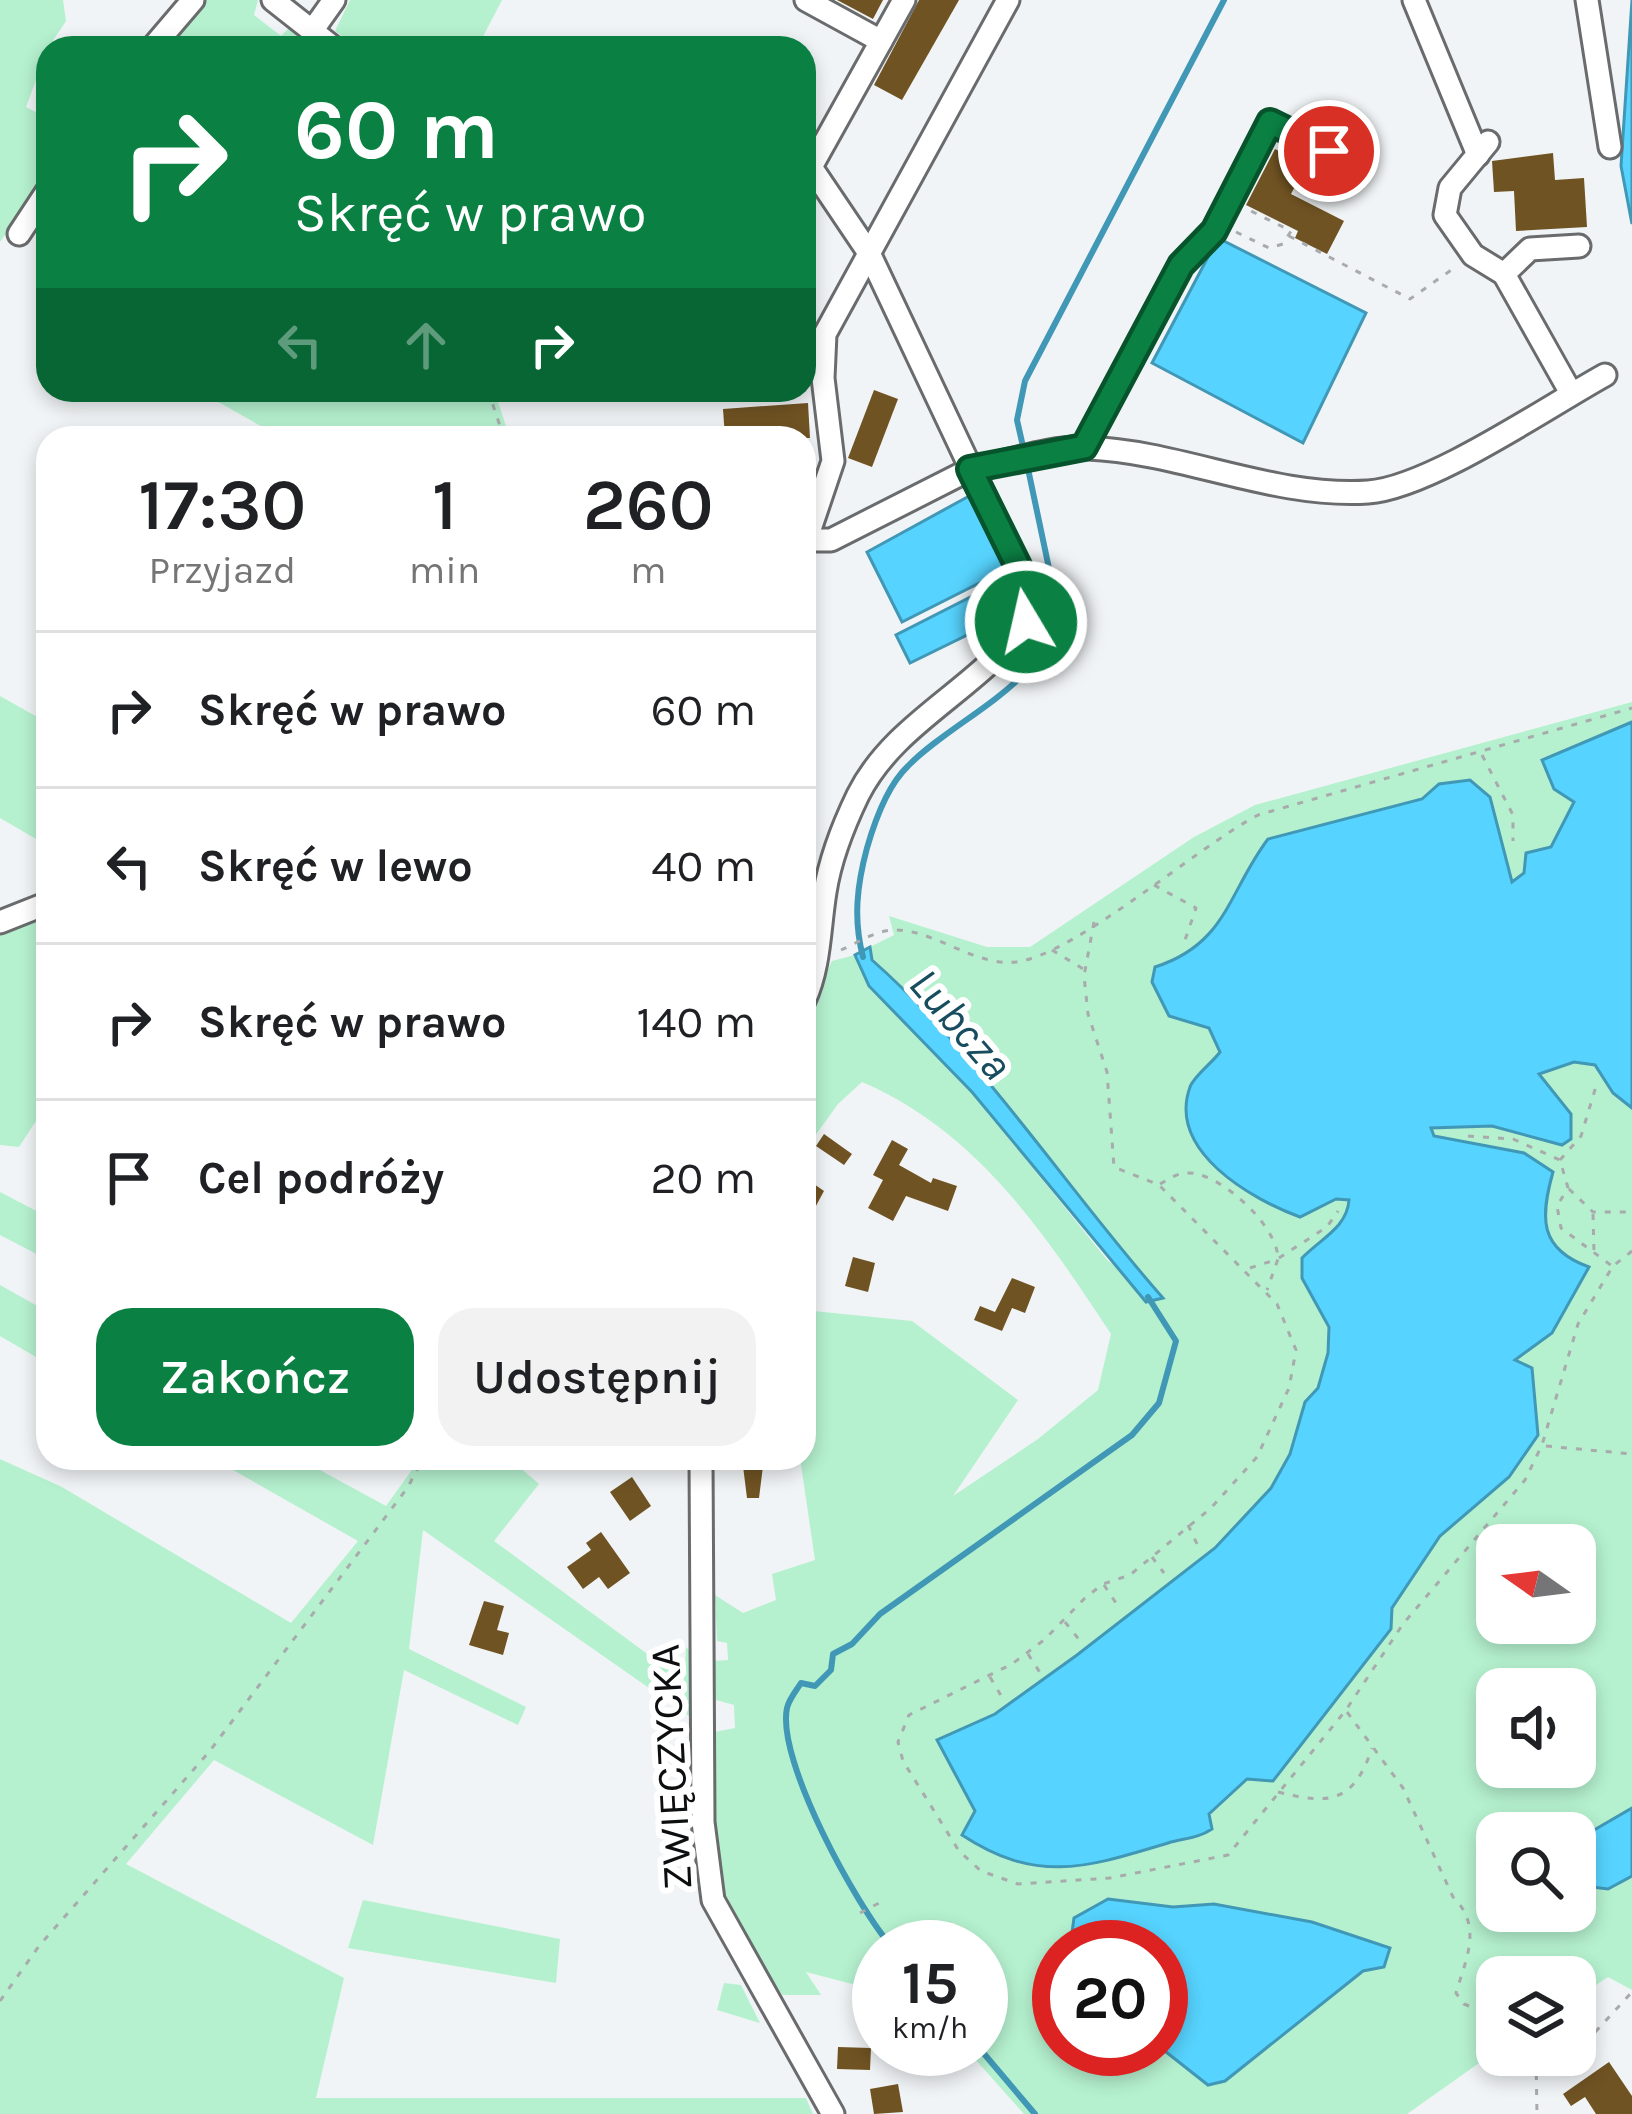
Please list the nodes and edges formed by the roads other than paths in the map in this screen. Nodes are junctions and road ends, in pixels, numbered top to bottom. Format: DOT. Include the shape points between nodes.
graph roads {
  1 [pos="193,0"];
  2 [pos="273,0"];
  3 [pos="334,0"];
  4 [pos="806,0"];
  5 [pos="904,0"];
  6 [pos="1008,0"];
  7 [pos="1414,0"];
  8 [pos="1587,0"];
  9 [pos="312,31"];
  10 [pos="162,36"];
  11 [pos="318,36"];
  12 [pos="881,41"];
  13 [pos="1610,147"];
  14 [pos="816,154"];
  15 [pos="1359,166"];
  16 [pos="816,182"];
  17 [pos="36,208"];
  18 [pos="19,234"];
  19 [pos="1579,247"];
  20 [pos="869,253"];
  21 [pos="1504,274"];
  22 [pos="816,331"];
  23 [pos="1605,375"];
  24 [pos="816,387"];
  25 [pos="1571,393"];
  26 [pos="1084,447"];
  27 [pos="970,469"];
  28 [pos="816,513"];
  29 [pos="816,542"];
  30 [pos="36,908"];
  31 [pos="0,922"];
  32 [pos="816,963"];
  33 [pos="701,1470"];
  34 [pos="833,2114"];
  1 -- 10 [label="street"];
  2 -- 9 [label="street"];
  3 -- 9 [label="street"];
  4 -- 12 [label="street"];
  5 -- 12 [label="street"];
  6 -- 20 [label="street"];
  7 -- 21 [label="street" via="1483,148 1450,188 1445,215 1473,255"];
  8 -- 13 [label="street"];
  9 -- 11 [label="street"];
  12 -- 14 [label="street"];
  15 -- 26 [label="street" via="1270,122 1218,223 1181,265"];
  16 -- 20 [label="street"];
  17 -- 18 [label="street"];
  19 -- 21 [label="street" via="1530,249"];
  20 -- 22 [label="street"];
  20 -- 27 [label="street"];
  21 -- 25 [label="street"];
  23 -- 25 [label="street"];
  24 -- 28 [label="street" via="833,461"];
  25 -- 26 [label="street" via="1415,480 1371,492 1302,488"];
  26 -- 27 [label="street"];
  27 -- 29 [label="street"];
  27 -- 32 [label="street" via="1022,574 1026,622 987,669 902,737 858,795 825,889"];
  30 -- 31 [label="street"];
  33 -- 34 [label="street, ZWIĘCZYCKA" via="703,1822 713,1900"];
}
